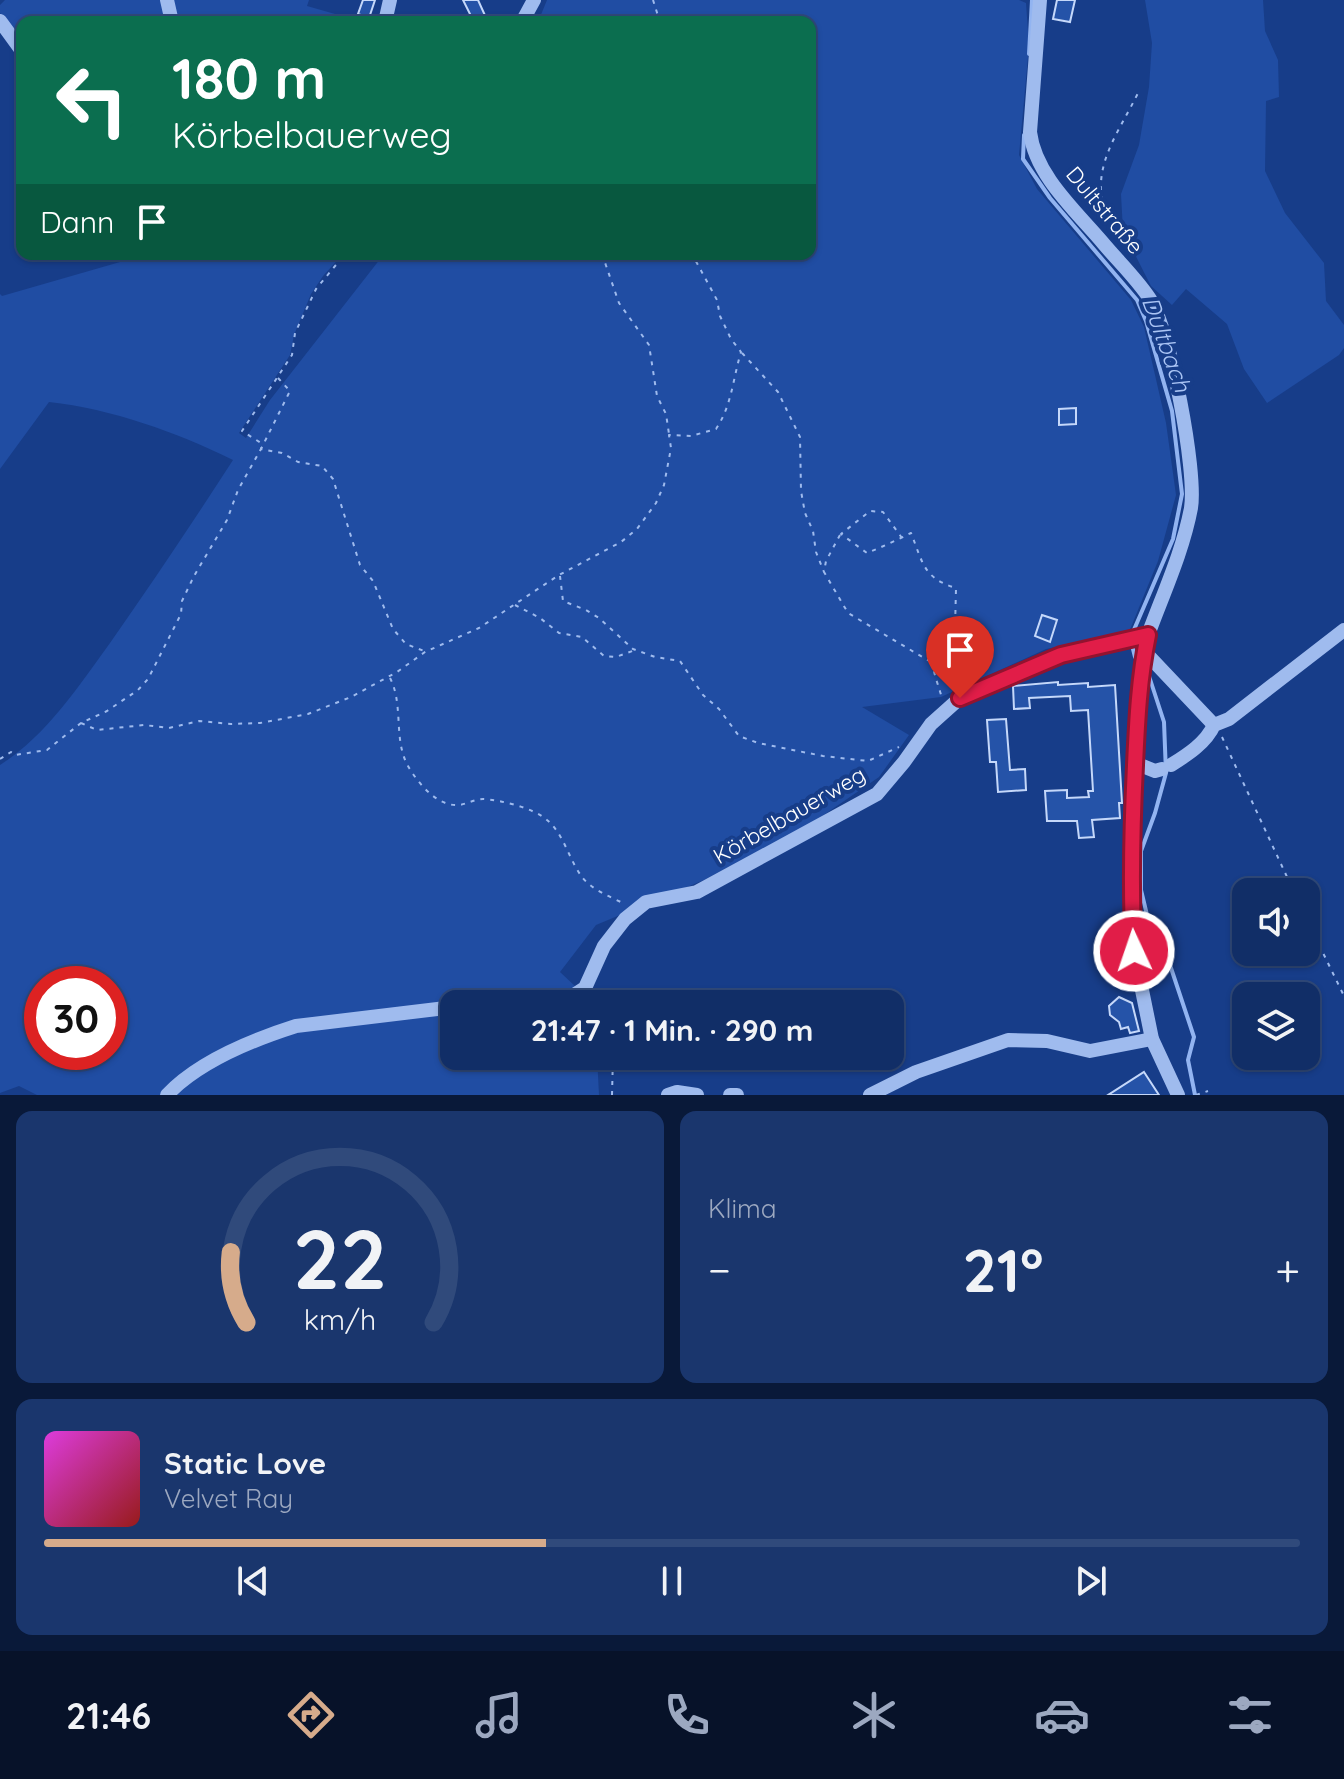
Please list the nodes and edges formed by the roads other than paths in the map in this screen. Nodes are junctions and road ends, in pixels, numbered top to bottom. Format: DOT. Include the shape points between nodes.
graph roads {
  1 [pos="1040,0"];
  2 [pos="0,21"];
  3 [pos="16,43"];
  4 [pos="1344,630"];
  5 [pos="1148,635"];
  6 [pos="1144,651"];
  7 [pos="1214,725"];
  8 [pos="1135,763"];
  9 [pos="1163,768"];
  10 [pos="1134,784"];
  11 [pos="582,990"];
  12 [pos="440,1009"];
  13 [pos="1152,1039"];
  14 [pos="167,1095"];
  15 [pos="668,1095"];
  16 [pos="697,1095"];
  17 [pos="730,1095"];
  18 [pos="737,1095"];
  19 [pos="870,1095"];
  20 [pos="1178,1095"];
  1 -- 5 [label="street, Dultstraße" via="1031,146 1073,209 1150,298 1183,419 1191,505 1184,539"];
  2 -- 3 [label="street"];
  4 -- 7 [label="street" via="1229,719"];
  5 -- 6 [label="street, Dultstraße"];
  5 -- 11 [label="street, Körbelbauerweg" via="1061,655 960,698 931,724 877,794 697,892 646,902 604,946"];
  6 -- 7 [label="street"];
  6 -- 8 [label="street, Dultstraße"];
  7 -- 9 [label="street" via="1185,757"];
  8 -- 9 [label="street"];
  8 -- 10 [label="street, Dultstraße"];
  9 -- 10 [label="street"];
  10 -- 13 [label="street, Dultstraße" via="1133,938"];
  12 -- 14 [label="street" via="276,1032 183,1078"];
  13 -- 19 [label="street" via="1090,1051 1047,1041 1008,1040 916,1072"];
  13 -- 20 [label="street, Dultstraße"];
  15 -- 16 [label="street"];
  17 -- 18 [label="street"];
}
